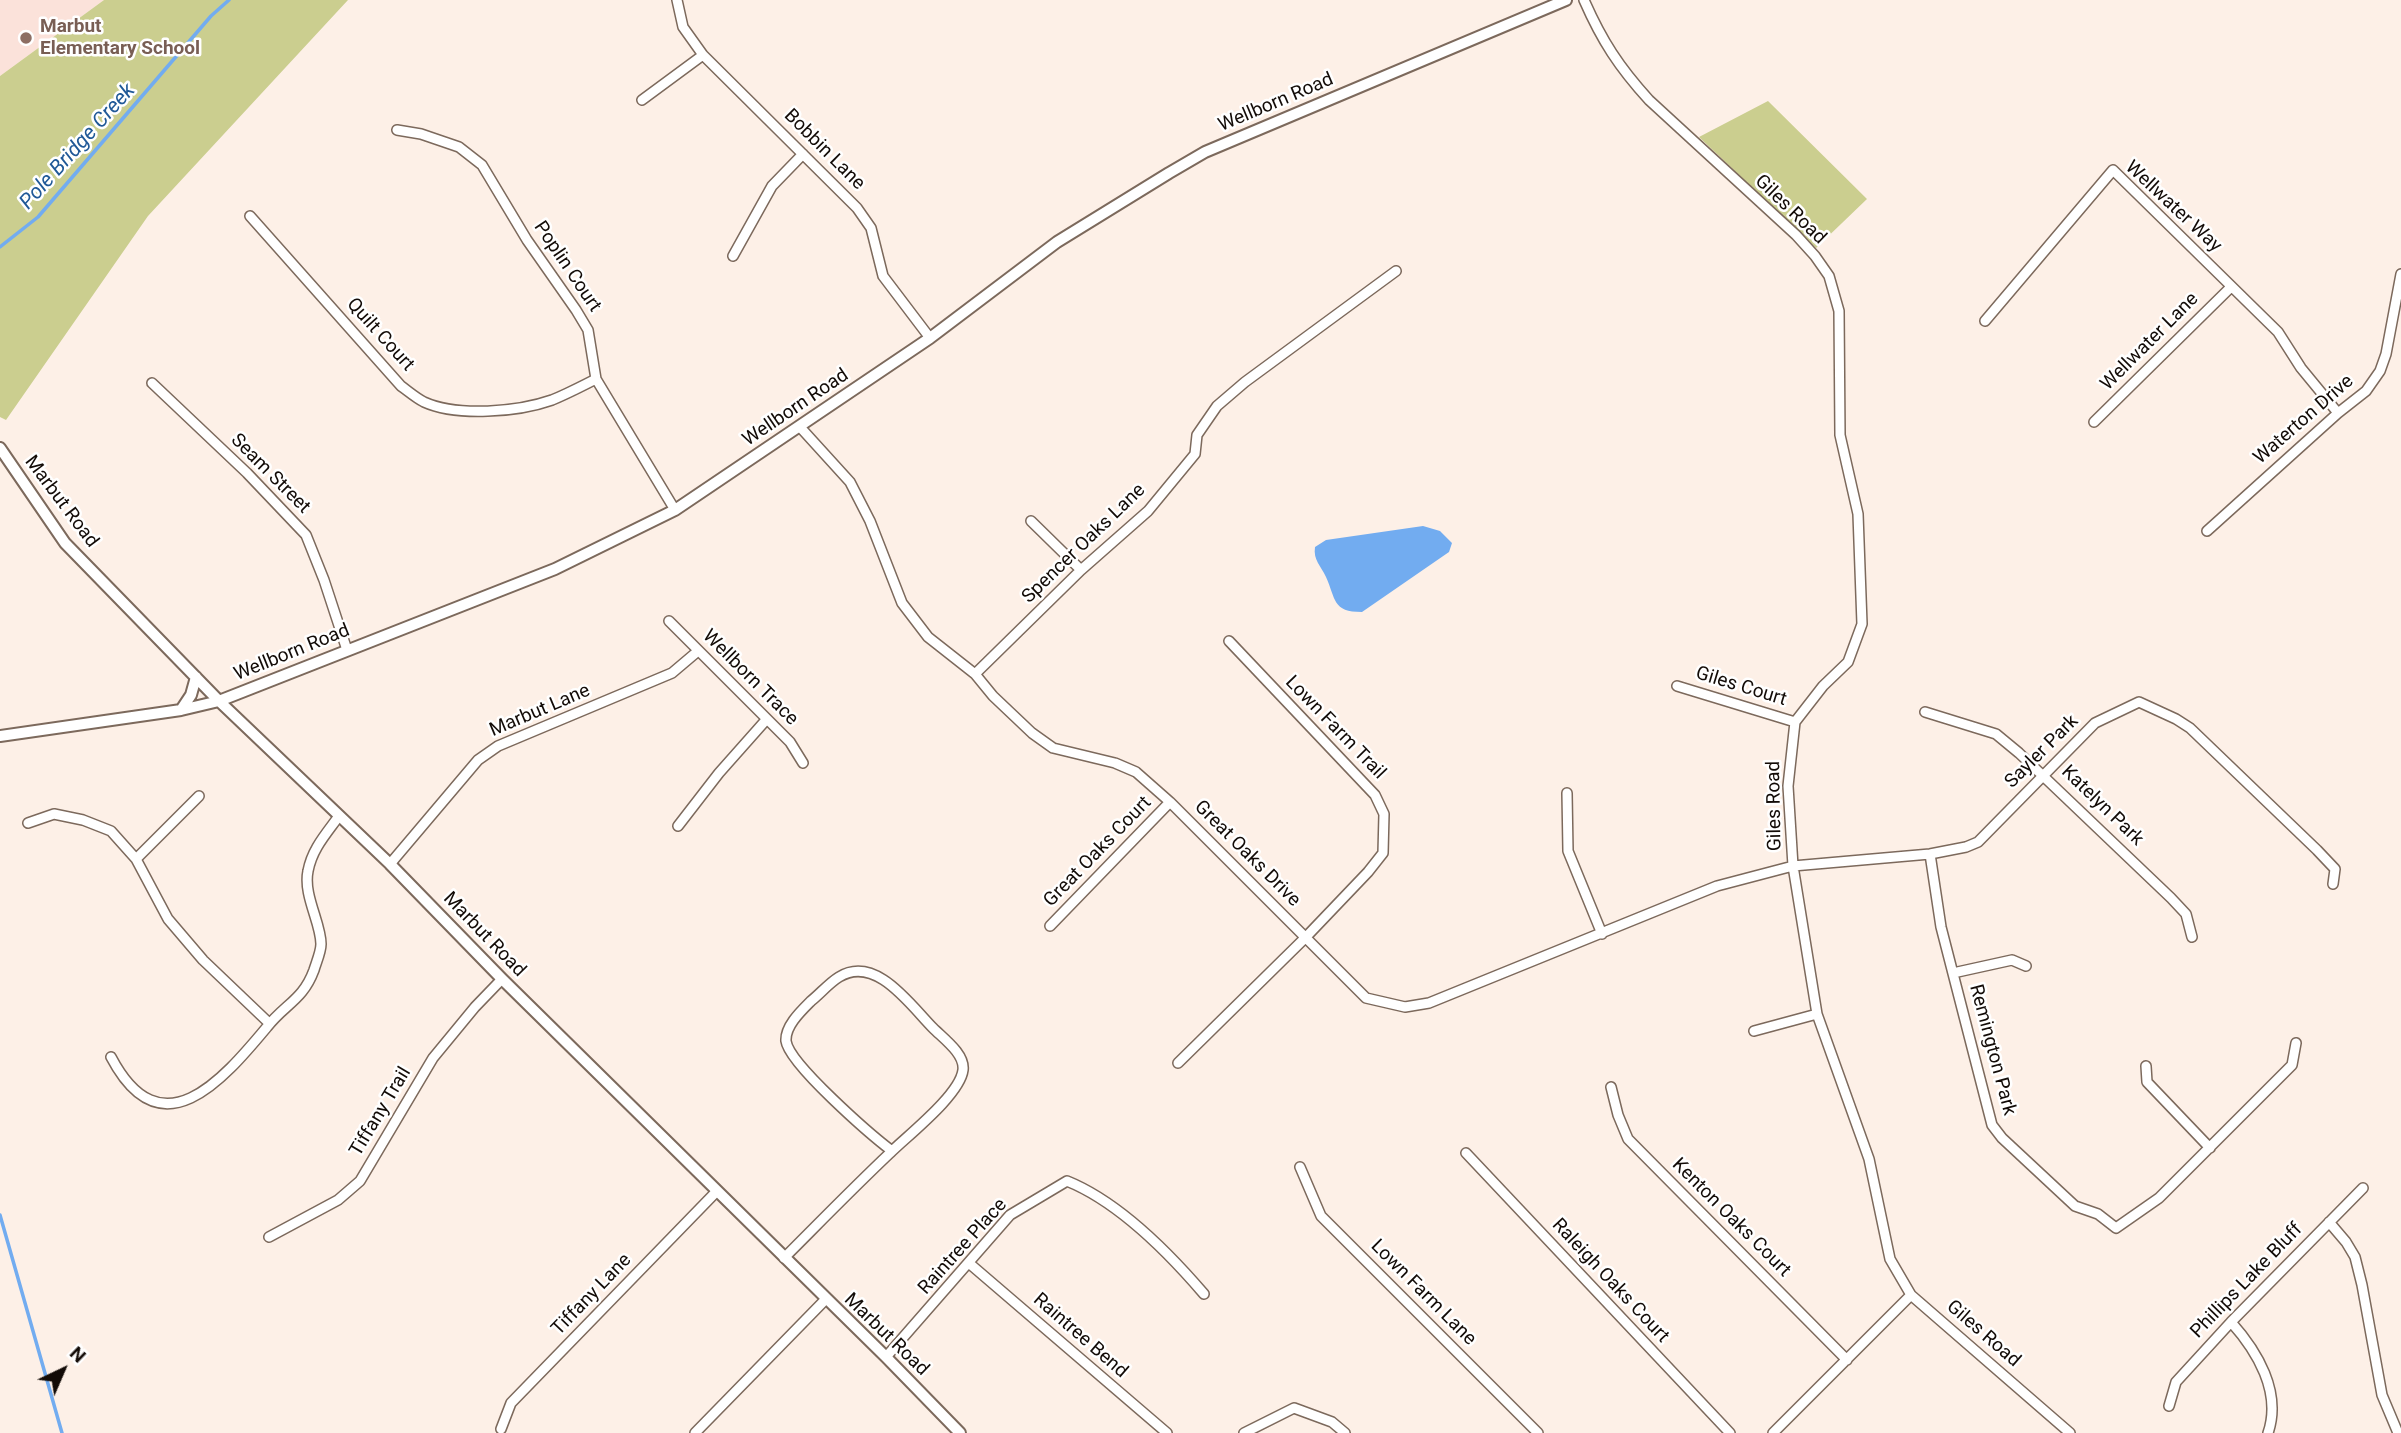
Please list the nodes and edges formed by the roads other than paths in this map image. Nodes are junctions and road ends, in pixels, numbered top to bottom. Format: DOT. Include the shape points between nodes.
graph roads {
  1 [pos="677,0"];
  2 [pos="1566,0"];
  3 [pos="1584,0"];
  4 [pos="703,55"];
  5 [pos="642,100"];
  6 [pos="397,130"];
  7 [pos="803,154"];
  8 [pos="250,216"];
  9 [pos="733,256"];
  10 [pos="1396,271"];
  11 [pos="2401,274"];
  12 [pos="2231,287"];
  13 [pos="1985,321"];
  14 [pos="930,338"];
  15 [pos="596,379"];
  16 [pos="152,383"];
  17 [pos="2338,413"];
  18 [pos="2094,422"];
  19 [pos="800,427"];
  20 [pos="0,448"];
  21 [pos="676,510"];
  22 [pos="1031,521"];
  23 [pos="2207,531"];
  24 [pos="1081,570"];
  25 [pos="669,621"];
  26 [pos="1229,641"];
  27 [pos="347,650"];
  28 [pos="698,652"];
  29 [pos="975,674"];
  30 [pos="196,677"];
  31 [pos="1676,686"];
  32 [pos="219,701"];
  33 [pos="181,710"];
  34 [pos="1925,712"];
  35 [pos="766,720"];
  36 [pos="1795,722"];
  37 [pos="0,736"];
  38 [pos="803,763"];
  39 [pos="2044,775"];
  40 [pos="1567,793"];
  41 [pos="199,796"];
  42 [pos="1171,802"];
  43 [pos="339,816"];
  44 [pos="28,822"];
  45 [pos="678,826"];
  46 [pos="1930,855"];
  47 [pos="136,859"];
  48 [pos="390,864"];
  49 [pos="1793,866"];
  50 [pos="2333,884"];
  51 [pos="1050,926"];
  52 [pos="1602,934"];
  53 [pos="2192,937"];
  54 [pos="1305,938"];
  55 [pos="2026,966"];
  56 [pos="1953,973"];
  57 [pos="502,979"];
  58 [pos="1817,1014"];
  59 [pos="270,1023"];
  60 [pos="1754,1031"];
  61 [pos="2296,1043"];
  62 [pos="111,1057"];
  63 [pos="1178,1063"];
  64 [pos="2146,1066"];
  65 [pos="1611,1087"];
  66 [pos="2210,1148"];
  67 [pos="892,1151"];
  68 [pos="1466,1153"];
  69 [pos="1300,1167"];
  70 [pos="2363,1188"];
  71 [pos="717,1191"];
  72 [pos="2329,1222"];
  73 [pos="269,1237"];
  74 [pos="784,1258"];
  75 [pos="970,1264"];
  76 [pos="1204,1294"];
  77 [pos="1911,1294"];
  78 [pos="825,1300"];
  79 [pos="2231,1322"];
  80 [pos="886,1357"];
  81 [pos="1847,1360"];
  82 [pos="2169,1406"];
  83 [pos="501,1429"];
  84 [pos="695,1433"];
  85 [pos="960,1433"];
  86 [pos="1167,1433"];
  87 [pos="1244,1433"];
  88 [pos="1345,1433"];
  89 [pos="1538,1433"];
  90 [pos="1730,1433"];
  91 [pos="1773,1433"];
  92 [pos="2070,1433"];
  93 [pos="2268,1433"];
  94 [pos="2398,1433"];
  1 -- 4 [label="street, Bobbin Lane" via="683,27"];
  2 -- 14 [label="street, Wellborn Road" via="1205,152 1057,242"];
  3 -- 36 [label="street, Giles Road" via="1606,48 1630,80 1796,235 1829,276 1839,311 1840,435 1858,514 1862,624 1847,662"];
  4 -- 5 [label="street"];
  4 -- 7 [label="street, Bobbin Lane"];
  6 -- 15 [label="street, Poplin Court" via="459,147 482,165 588,330"];
  7 -- 9 [label="street" via="772,186"];
  7 -- 14 [label="street, Bobbin Lane" via="857,208 871,229 883,276"];
  8 -- 15 [label="street, Quilt Court" via="401,386 423,401 450,410 522,407 552,400"];
  10 -- 24 [label="street, Spencer Oaks Lane" via="1217,406 1197,435 1195,454 1148,511"];
  11 -- 17 [label="street, Waterton Drive" via="2380,371 2366,391"];
  12 -- 13 [label="street, Wellwater Way" via="2113,170"];
  12 -- 17 [label="street, Wellwater Way" via="2278,332"];
  12 -- 18 [label="street, Wellwater Lane"];
  14 -- 19 [label="street, Wellborn Road"];
  15 -- 21 [label="street, Poplin Court"];
  16 -- 27 [label="street, Seam Street" via="306,535"];
  17 -- 23 [label="street, Waterton Drive"];
  19 -- 21 [label="street, Wellborn Road"];
  19 -- 29 [label="street, Great Oaks Drive" via="850,482 902,603 928,637"];
  20 -- 30 [label="street, Marbut Road" via="65,543"];
  21 -- 27 [label="street, Wellborn Road" via="555,569"];
  22 -- 24 [label="street"];
  24 -- 29 [label="street, Spencer Oaks Lane"];
  25 -- 28 [label="street, Wellborn Trace"];
  26 -- 54 [label="street, Lown Farm Trail" via="1375,794 1384,814 1383,853"];
  27 -- 32 [label="street, Wellborn Road"];
  28 -- 35 [label="street, Wellborn Trace"];
  28 -- 48 [label="street, Marbut Lane" via="672,673 498,746 478,760"];
  29 -- 42 [label="street, Great Oaks Drive" via="1002,705 1053,748 1136,772"];
  30 -- 32 [label="street, Marbut Road"];
  30 -- 33 [label="street"];
  31 -- 36 [label="street, Giles Court"];
  32 -- 33 [label="street, Wellborn Road"];
  32 -- 43 [label="street, Marbut Road"];
  33 -- 37 [label="street, Wellborn Road"];
  34 -- 39 [label="street, Katelyn Park" via="1996,734"];
  35 -- 38 [label="street, Wellborn Trace"];
  35 -- 45 [label="street"];
  36 -- 49 [label="street, Giles Road" via="1788,786"];
  39 -- 46 [label="street, Sayler Park" via="1978,842"];
  39 -- 50 [label="street, Sayler Park" via="2095,723 2139,702 2190,728 2335,869"];
  39 -- 53 [label="street, Katelyn Park" via="2186,914"];
  40 -- 52 [label="street" via="1567,851"];
  41 -- 47 [label="street"];
  42 -- 51 [label="street, Great Oaks Court"];
  42 -- 54 [label="street, Great Oaks Drive"];
  43 -- 48 [label="street, Marbut Road"];
  43 -- 59 [label="street" via="315,848 307,874 321,944 314,971 302,995"];
  44 -- 47 [label="street" via="54,814 83,820 111,831"];
  46 -- 49 [label="street, Sayler Park"];
  46 -- 56 [label="street, Remington Park"];
  47 -- 59 [label="street" via="168,919 203,960"];
  48 -- 57 [label="street, Marbut Road"];
  49 -- 52 [label="street, Great Oaks Drive" via="1717,886"];
  49 -- 58 [label="street, Giles Road"];
  52 -- 54 [label="street, Great Oaks Drive" via="1429,1003 1405,1007 1366,998"];
  54 -- 63 [label="street, Lown Farm Trail"];
  55 -- 56 [label="street" via="2012,960"];
  56 -- 66 [label="street, Remington Park" via="1992,1125 2075,1206 2098,1214 2116,1228 2159,1198"];
  57 -- 71 [label="street, Marbut Road"];
  57 -- 73 [label="street, Tiffany Trail" via="433,1058 360,1181 338,1200"];
  58 -- 60 [label="street"];
  58 -- 77 [label="street, Giles Road" via="1868,1159 1890,1259"];
  59 -- 62 [label="street" via="219,1079 191,1098 165,1106 129,1086"];
  61 -- 66 [label="street, Remington Park" via="2292,1065"];
  64 -- 66 [label="street" via="2147,1083"];
  65 -- 81 [label="street, Kenton Oaks Court" via="1628,1139"];
  67 -- 67 [label="street" via="953,1090 963,1069 952,1047 888,984 854,971 810,1003 788,1029 786,1041 799,1063 865,1131"];
  67 -- 74 [label="street"];
  68 -- 90 [label="street, Raleigh Oaks Court"];
  69 -- 89 [label="street, Lown Farm Lane" via="1321,1216"];
  70 -- 72 [label="street, Phillips Lake Bluff"];
  71 -- 74 [label="street, Marbut Road"];
  71 -- 83 [label="street, Tiffany Lane" via="511,1403"];
  72 -- 79 [label="street, Phillips Lake Bluff"];
  72 -- 94 [label="street" via="2355,1257 2382,1395"];
  74 -- 78 [label="street, Marbut Road"];
  75 -- 76 [label="street, Raintree Place" via="1010,1215 1067,1181 1090,1190 1119,1211"];
  75 -- 80 [label="street, Raintree Place"];
  75 -- 86 [label="street, Raintree Bend"];
  77 -- 81 [label="street"];
  77 -- 92 [label="street, Giles Road"];
  78 -- 80 [label="street, Marbut Road"];
  78 -- 84 [label="street"];
  79 -- 82 [label="street, Phillips Lake Bluff" via="2176,1382"];
  79 -- 93 [label="street" via="2259,1359 2271,1393 2273,1419"];
  80 -- 85 [label="street, Marbut Road"];
  81 -- 91 [label="street"];
  87 -- 88 [label="street" via="1294,1408 1332,1422"];
}
